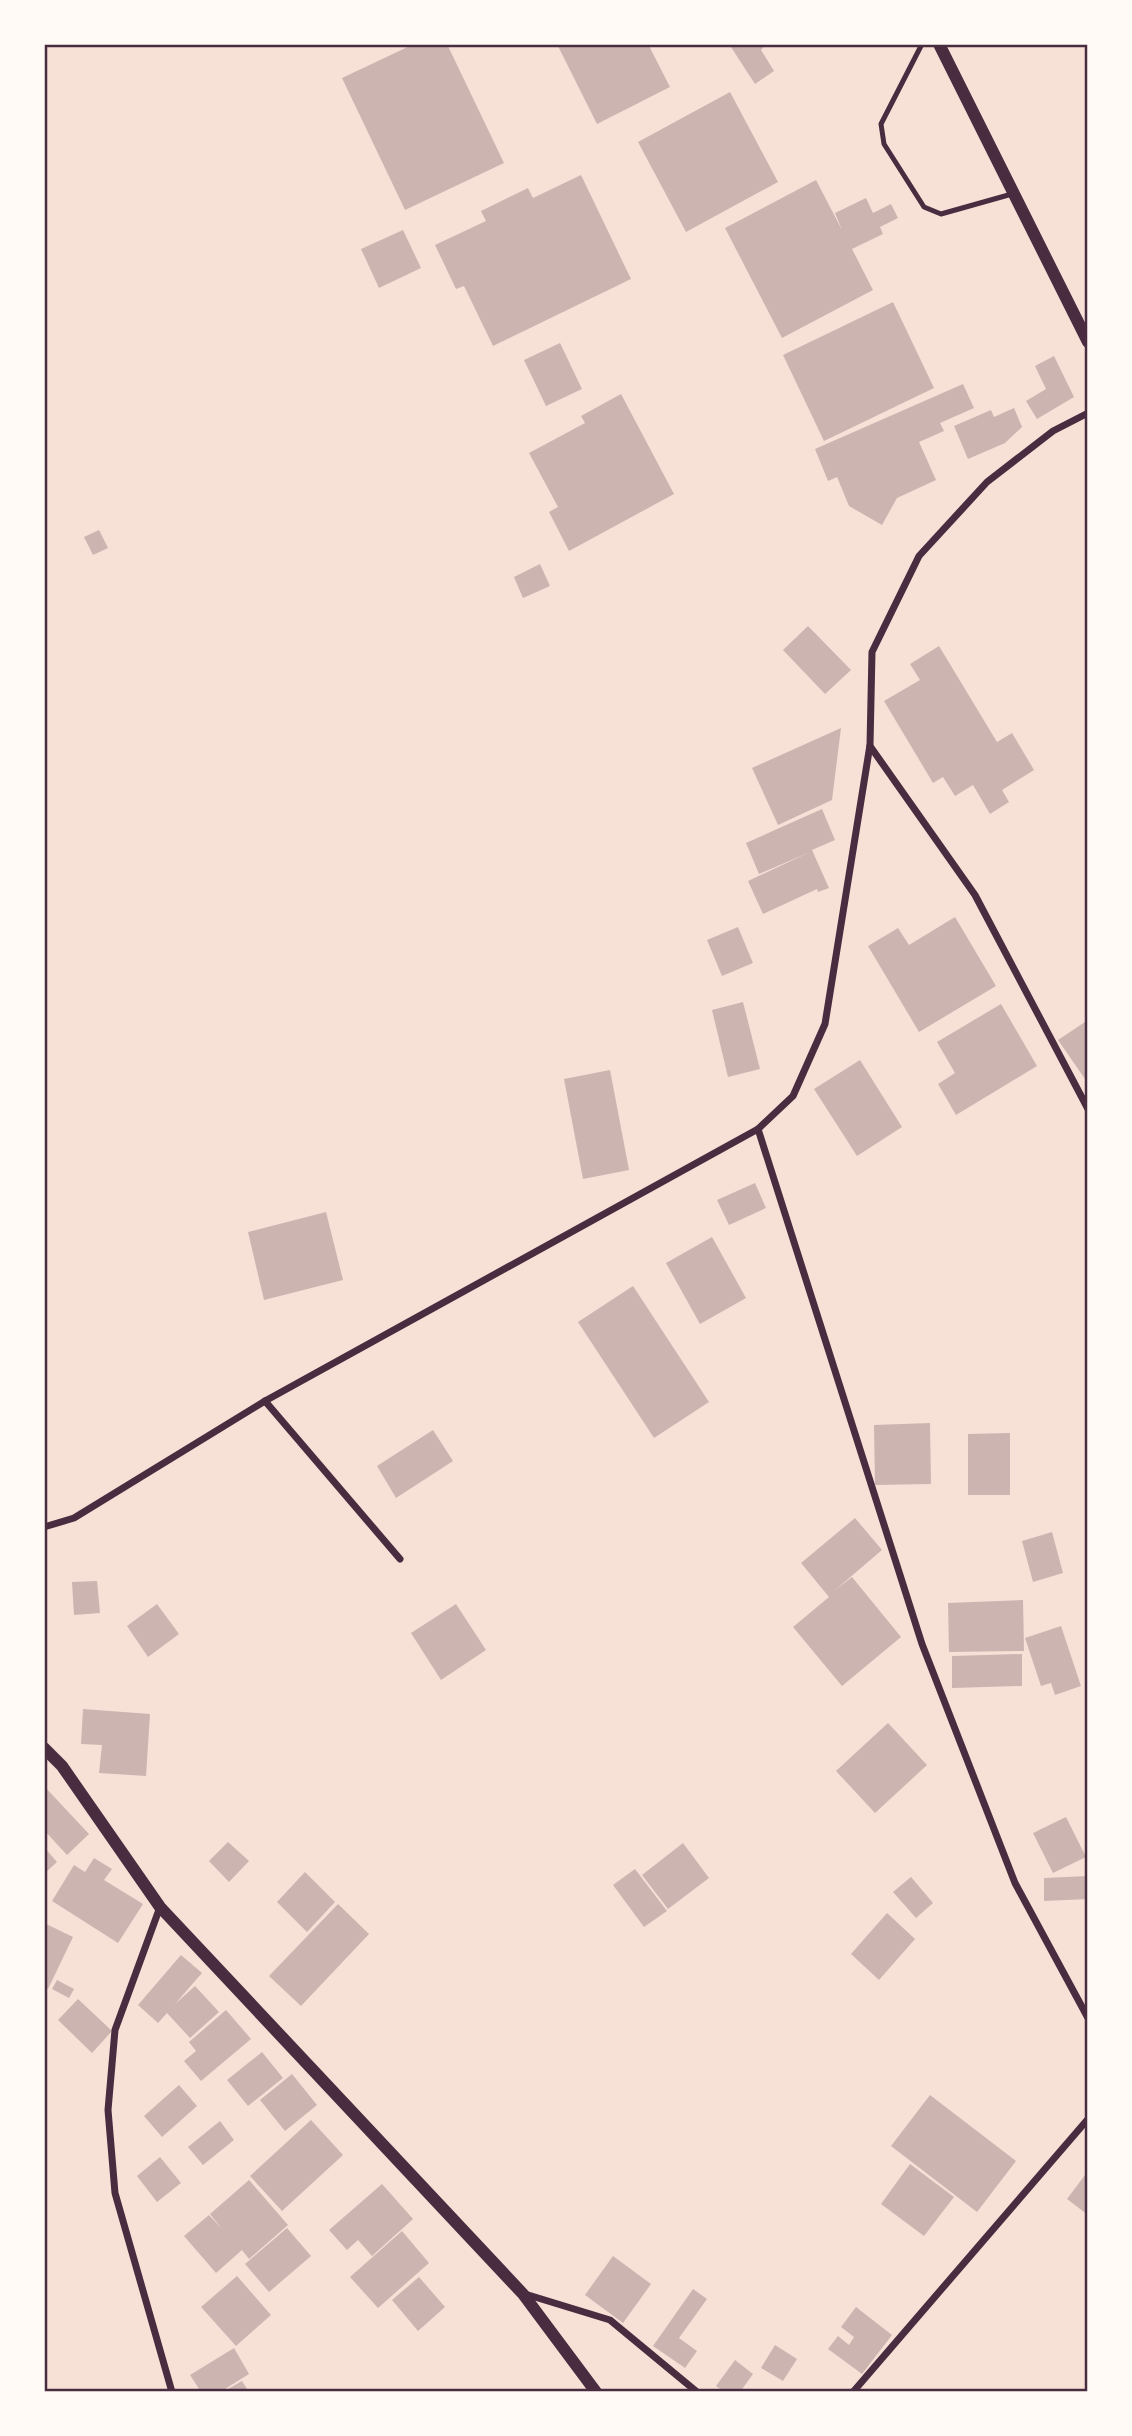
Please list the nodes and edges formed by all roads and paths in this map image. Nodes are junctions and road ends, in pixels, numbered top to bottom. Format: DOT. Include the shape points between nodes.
graph roads {
  1 [pos="922,44"];
  2 [pos="939,44"];
  3 [pos="1014,194"];
  4 [pos="1088,342"];
  5 [pos="1088,414"];
  6 [pos="870,745"];
  7 [pos="1088,1109"];
  8 [pos="758,1129"];
  9 [pos="265,1401"];
  10 [pos="44,1527"];
  11 [pos="400,1559"];
  12 [pos="44,1748"];
  13 [pos="160,1907"];
  14 [pos="1088,2018"];
  15 [pos="1088,2119"];
  16 [pos="523,2294"];
  17 [pos="172,2392"];
  18 [pos="596,2392"];
  19 [pos="697,2392"];
  20 [pos="853,2392"];
  1 -- 3 [label="lane" via="881,124 884,144 924,207 941,214"];
  2 -- 3 [label="street"];
  3 -- 4 [label="street"];
  5 -- 6 [label="street" via="1053,431 987,482 919,556 872,652"];
  6 -- 7 [label="street" via="975,895"];
  6 -- 8 [label="street" via="825,1024 793,1096"];
  8 -- 9 [label="street"];
  8 -- 14 [label="street" via="922,1644 1015,1883"];
  9 -- 10 [label="street" via="74,1518"];
  9 -- 11 [label="street"];
  12 -- 13 [label="street" via="62,1766"];
  13 -- 16 [label="street"];
  13 -- 17 [label="street" via="115,2030 108,2110 115,2193"];
  15 -- 20 [label="street"];
  16 -- 18 [label="street"];
  16 -- 19 [label="street" via="610,2320"];
}
